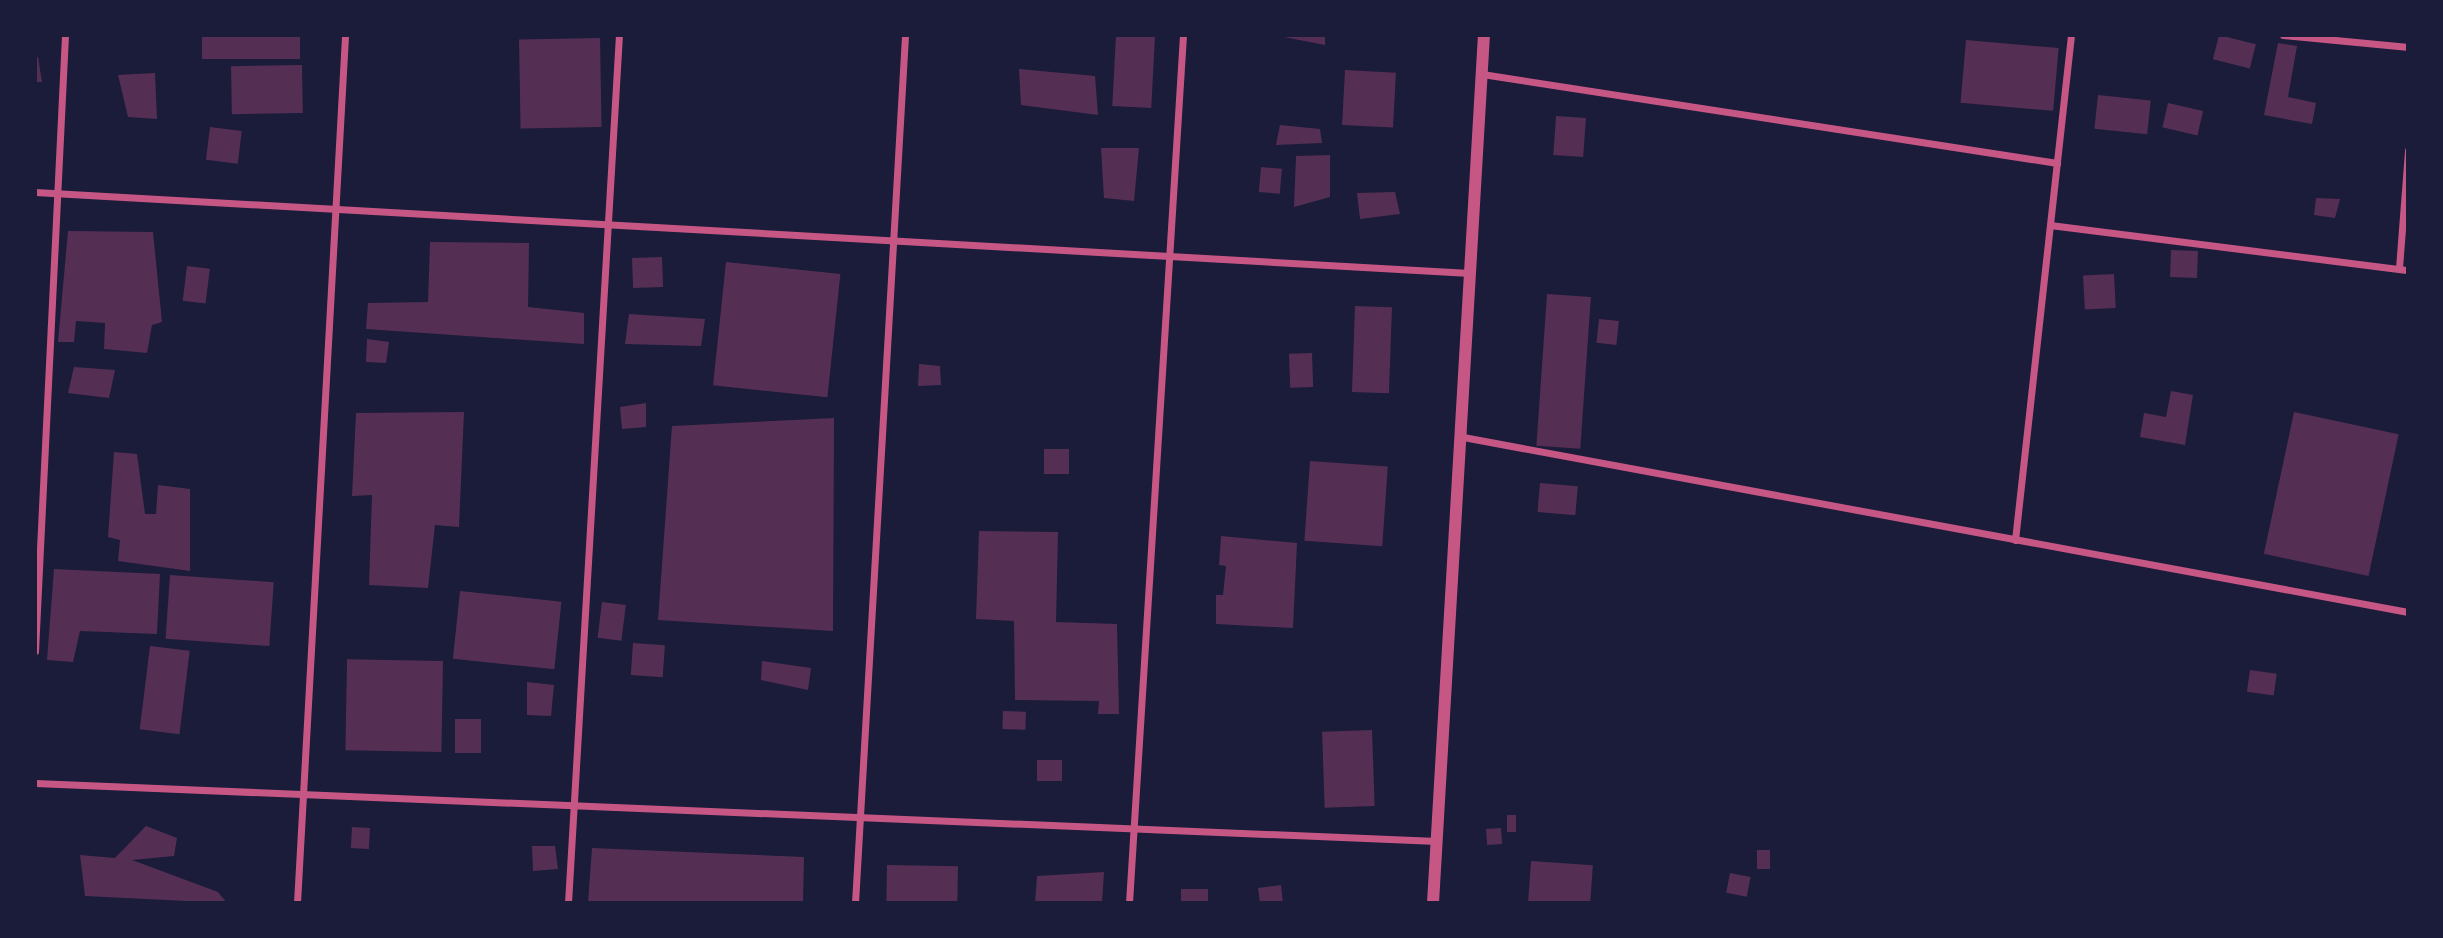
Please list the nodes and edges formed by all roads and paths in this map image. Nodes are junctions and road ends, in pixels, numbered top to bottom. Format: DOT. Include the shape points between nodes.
graph roads {
  1 [pos="65,35"];
  2 [pos="345,35"];
  3 [pos="619,35"];
  4 [pos="905,35"];
  5 [pos="1183,35"];
  6 [pos="1484,35"];
  7 [pos="2071,35"];
  8 [pos="2283,35"];
  9 [pos="2303,36"];
  10 [pos="2408,47"];
  11 [pos="1482,74"];
  12 [pos="2408,150"];
  13 [pos="2057,163"];
  14 [pos="35,192"];
  15 [pos="56,193"];
  16 [pos="335,208"];
  17 [pos="607,221"];
  18 [pos="2050,225"];
  19 [pos="894,240"];
  20 [pos="1172,257"];
  21 [pos="2399,268"];
  22 [pos="2408,270"];
  23 [pos="1472,274"];
  24 [pos="1464,437"];
  25 [pos="2015,540"];
  26 [pos="2408,612"];
  27 [pos="35,651"];
  28 [pos="35,783"];
  29 [pos="303,796"];
  30 [pos="574,807"];
  31 [pos="859,820"];
  32 [pos="1133,832"];
  33 [pos="1437,841"];
  34 [pos="297,903"];
  35 [pos="568,903"];
  36 [pos="855,903"];
  37 [pos="1129,903"];
  38 [pos="1433,903"];
  1 -- 15 [label="street"];
  2 -- 16 [label="street"];
  3 -- 17 [label="street"];
  4 -- 19 [label="street"];
  5 -- 20 [label="street"];
  6 -- 11 [label="street"];
  7 -- 13 [label="street"];
  8 -- 9 [label="street"];
  9 -- 10 [label="street"];
  11 -- 13 [label="street"];
  11 -- 23 [label="street"];
  12 -- 21 [label="street"];
  13 -- 18 [label="street"];
  14 -- 15 [label="street"];
  15 -- 16 [label="street"];
  15 -- 27 [label="street"];
  16 -- 17 [label="street"];
  16 -- 29 [label="street"];
  17 -- 19 [label="street"];
  17 -- 30 [label="street"];
  18 -- 21 [label="street"];
  18 -- 25 [label="street"];
  19 -- 20 [label="street"];
  19 -- 31 [label="street"];
  20 -- 23 [label="street"];
  20 -- 32 [label="street"];
  21 -- 22 [label="street"];
  23 -- 24 [label="street"];
  24 -- 25 [label="street"];
  24 -- 33 [label="street"];
  25 -- 26 [label="street"];
  28 -- 29 [label="street"];
  29 -- 30 [label="street"];
  29 -- 34 [label="street"];
  30 -- 31 [label="street"];
  30 -- 35 [label="street"];
  31 -- 32 [label="street"];
  31 -- 36 [label="street"];
  32 -- 33 [label="street"];
  32 -- 37 [label="street"];
  33 -- 38 [label="street"];
}
